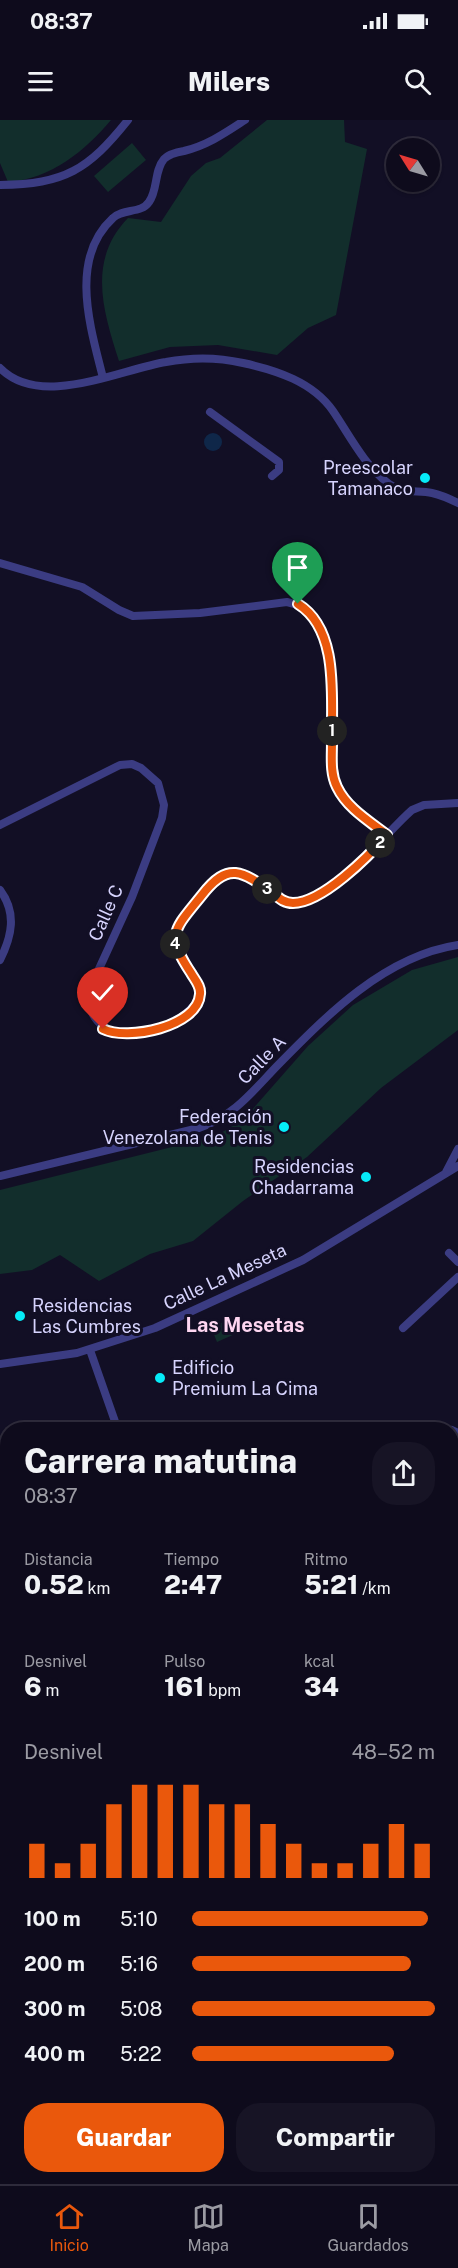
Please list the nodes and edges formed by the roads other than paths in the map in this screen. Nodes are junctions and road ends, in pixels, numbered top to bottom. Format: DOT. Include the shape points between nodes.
graph roads {
  1 [pos="128,120"];
  2 [pos="245,120"];
  3 [pos="0,185"];
  4 [pos="0,368"];
  5 [pos="103,378"];
  6 [pos="210,412"];
  7 [pos="273,476"];
  8 [pos="458,503"];
  9 [pos="0,563"];
  10 [pos="458,803"];
  11 [pos="0,825"];
  12 [pos="387,835"];
  13 [pos="0,890"];
  14 [pos="458,945"];
  15 [pos="0,960"];
  16 [pos="458,1149"];
  17 [pos="458,1166"];
  18 [pos="445,1172"];
  19 [pos="0,1176"];
  20 [pos="449,1253"];
  21 [pos="458,1262"];
  22 [pos="458,1277"];
  23 [pos="403,1328"];
  24 [pos="90,1350"];
  25 [pos="0,1364"];
  26 [pos="115,1422"];
  1 -- 3 [label="street" via="105,148 78,170 28,184"];
  2 -- 5 [label="street" via="216,140 166,157 149,203 113,217 100,235 89,266 86,312"];
  4 -- 5 [label="street" via="28,385 61,386"];
  5 -- 8 [label="street" via="193,358 219,359 269,370 302,383 325,401 364,457 389,484"];
  6 -- 7 [label="street" via="279,462 279,470"];
  9 -- 12 [label="street" via="82,586 133,616 200,613 287,602 309,611 323,635 329,666 332,771 336,786 356,811"];
  10 -- 12 [label="street" via="424,805 412,810"];
  11 -- 12 [label="street, Calle C" via="120,765 141,768 158,783 164,805 157,836 87,995 96,1022 110,1032 123,1034 147,1032 179,1019 199,999 198,985 175,950 174,941 185,916 211,883 231,871 243,873 283,901 302,901 353,870"];
  13 -- 15 [label="street" via="12,923"];
  14 -- 19 [label="street, Calle A" via="411,959 373,981 315,1029 225,1118 199,1128"];
  16 -- 18 [label="street"];
  17 -- 18 [label="street"];
  18 -- 24 [label="street, Calle La Meseta" via="303,1260 155,1328"];
  20 -- 21 [label="street"];
  22 -- 23 [label="street"];
  24 -- 25 [label="street, Calle La Meseta"];
  24 -- 26 [label="street"];
}
